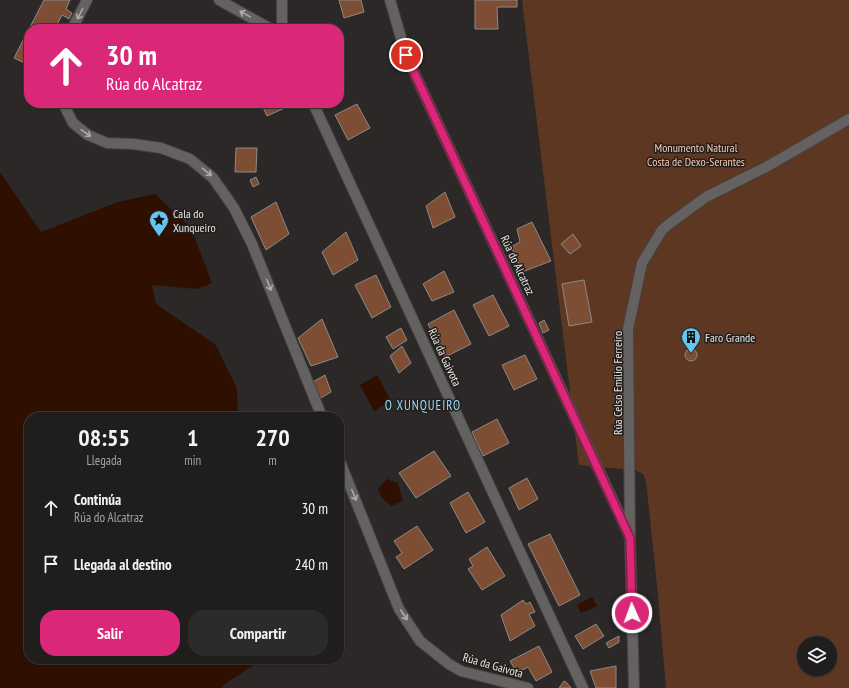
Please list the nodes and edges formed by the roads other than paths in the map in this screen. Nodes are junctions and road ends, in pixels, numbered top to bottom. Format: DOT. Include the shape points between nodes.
graph roads {
  1 [pos="87,0"];
  2 [pos="218,0"];
  3 [pos="282,0"];
  4 [pos="390,0"];
  5 [pos="75,24"];
  6 [pos="262,24"];
  7 [pos="282,24"];
  8 [pos="66,108"];
  9 [pos="315,108"];
  10 [pos="849,119"];
  11 [pos="320,412"];
  12 [pos="344,472"];
  13 [pos="630,538"];
  14 [pos="528,688"];
  15 [pos="582,688"];
  16 [pos="634,688"];
  1 -- 5 [label="street, one-way"];
  6 -- 2 [label="street, one-way"];
  3 -- 7 [label="street"];
  4 -- 13 [label="street, Rúa do Alcatraz" via="406,55"];
  8 -- 11 [label="street, one-way" via="73,123 88,135 107,143 161,148 190,159 214,178 234,208 252,244"];
  9 -- 15 [label="street, Rúa da Gaivota"];
  10 -- 13 [label="street, Rúa Celso Emilio Ferreiro" via="768,166 706,197 662,230 642,263 628,329"];
  12 -- 14 [label="street, Rúa da Gaivota, one-way" via="399,609 420,641 461,671"];
  13 -- 16 [label="street, Rúa Celso Emilio Ferreiro"];
}
